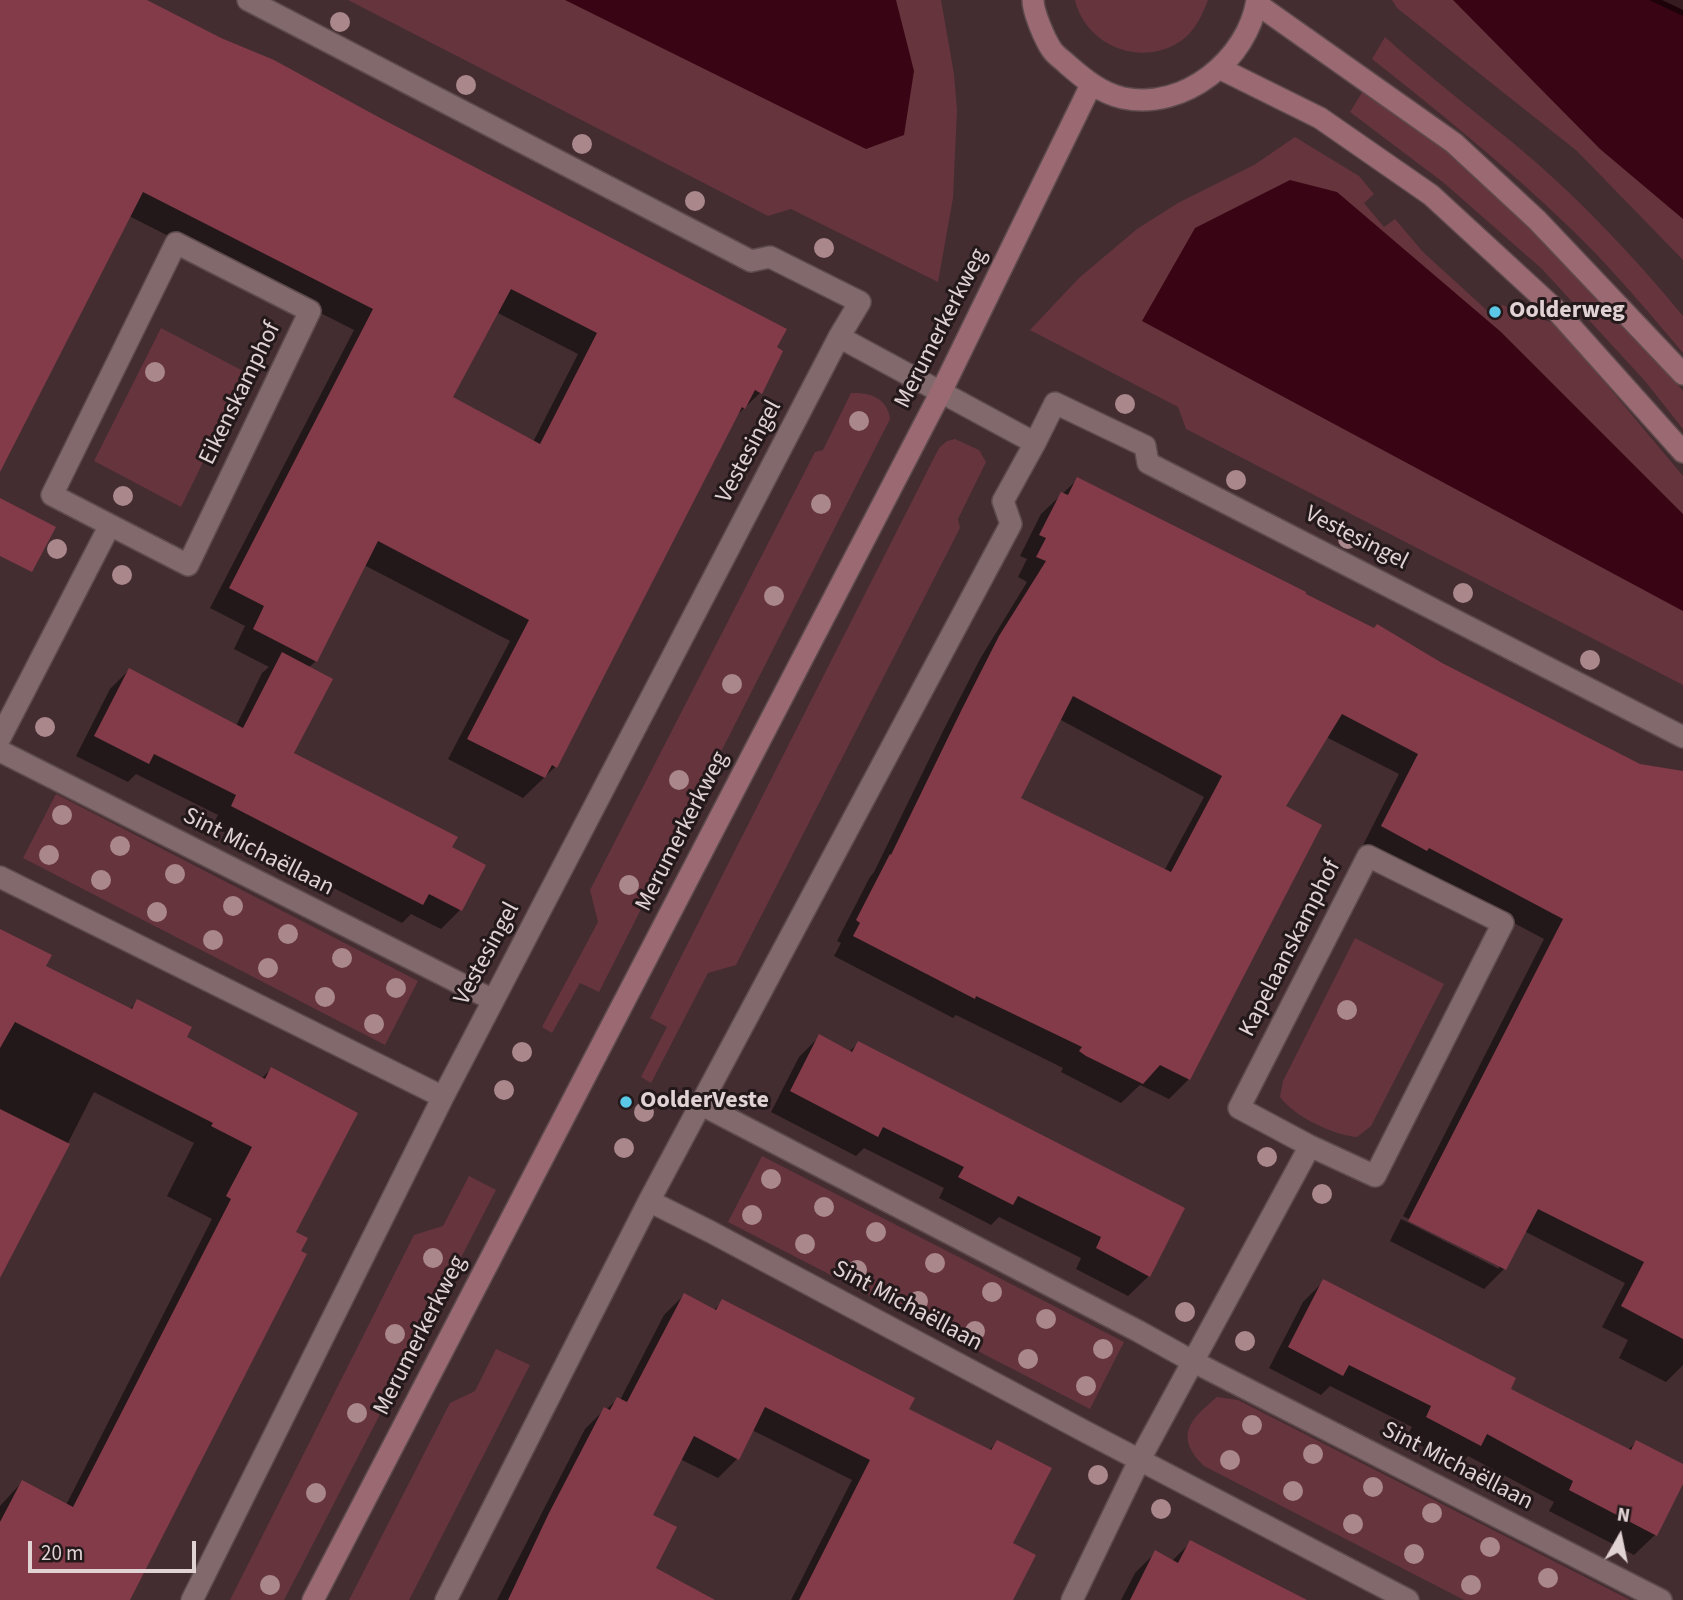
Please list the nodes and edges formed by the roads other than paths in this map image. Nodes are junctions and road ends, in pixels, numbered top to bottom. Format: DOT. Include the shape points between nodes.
graph roads {
  1 [pos="248,0"];
  2 [pos="1033,0"];
  3 [pos="1257,2"];
  4 [pos="1221,69"];
  5 [pos="1091,85"];
  6 [pos="839,337"];
  7 [pos="1683,374"];
  8 [pos="941,392"];
  9 [pos="1035,443"];
  10 [pos="1683,452"];
  11 [pos="110,525"];
  12 [pos="1683,737"];
  13 [pos="0,738"];
  14 [pos="0,751"];
  15 [pos="0,877"];
  16 [pos="493,1000"];
  17 [pos="443,1097"];
  18 [pos="702,1105"];
  19 [pos="1310,1146"];
  20 [pos="649,1201"];
  21 [pos="1192,1361"];
  22 [pos="1140,1460"];
  23 [pos="192,1600"];
  24 [pos="313,1600"];
  25 [pos="446,1600"];
  26 [pos="1072,1600"];
  27 [pos="1408,1600"];
  28 [pos="1661,1600"];
  1 -- 6 [label="street, Vestesingel" via="751,261 770,257 860,302"];
  2 -- 5 [label="street" via="1052,50"];
  3 -- 4 [label="street" via="1245,39"];
  3 -- 7 [label="street" via="1454,143 1537,219"];
  4 -- 5 [label="street" via="1180,93 1156,98 1124,98"];
  4 -- 10 [label="street" via="1320,118 1431,195 1556,310"];
  5 -- 8 [label="street, Merumerkerkweg"];
  6 -- 8 [label="street"];
  6 -- 16 [label="street, Vestesingel"];
  8 -- 9 [label="street"];
  8 -- 24 [label="street, Merumerkerkweg"];
  9 -- 12 [label="street, Vestesingel" via="1055,403 1145,446 1148,463"];
  9 -- 18 [label="street, Vestesingel" via="1003,501 1011,524"];
  11 -- 11 [label="street, Eikenskamphof" via="52,495 176,243 310,312 188,565"];
  11 -- 13 [label="street"];
  14 -- 16 [label="street, Sint Michaëllaan"];
  15 -- 17 [label="street"];
  16 -- 17 [label="street, Vestesingel"];
  17 -- 23 [label="street, Vestesingel"];
  18 -- 20 [label="street, Vestesingel"];
  18 -- 21 [label="street, Sint Michaëllaan"];
  19 -- 19 [label="street, Kapelaanskamphof" via="1239,1108 1368,856 1503,923 1375,1176"];
  19 -- 21 [label="street"];
  20 -- 22 [label="street, Sint Michaëllaan"];
  20 -- 25 [label="street, Vestesingel"];
  21 -- 22 [label="street"];
  21 -- 28 [label="street, Sint Michaëllaan"];
  22 -- 26 [label="street"];
  22 -- 27 [label="street, Sint Michaëllaan"];
}
